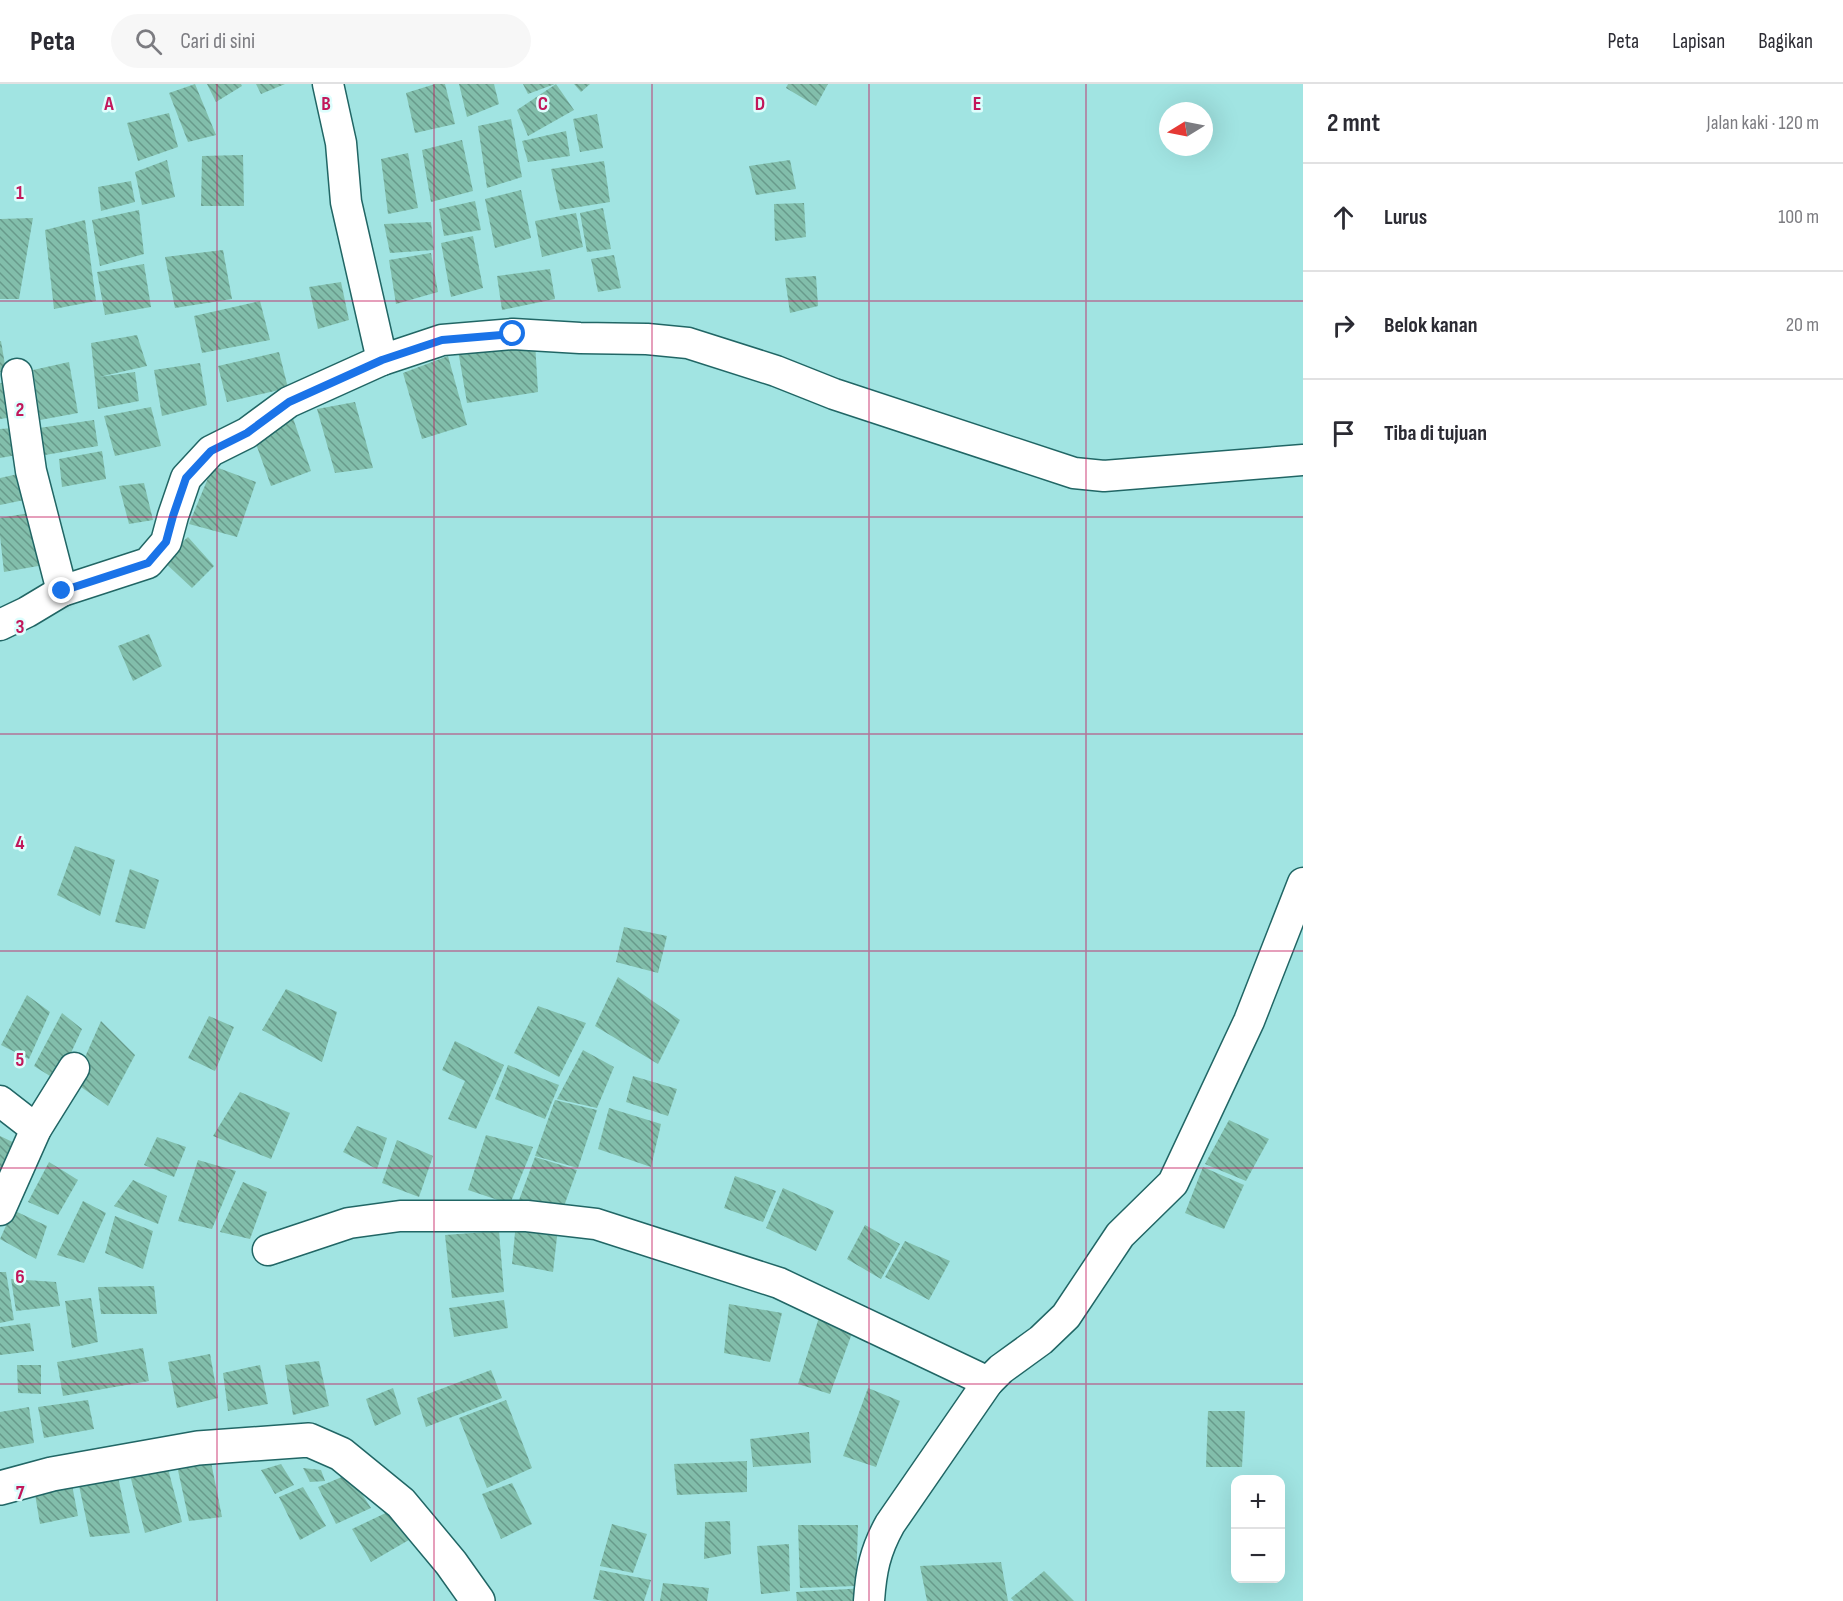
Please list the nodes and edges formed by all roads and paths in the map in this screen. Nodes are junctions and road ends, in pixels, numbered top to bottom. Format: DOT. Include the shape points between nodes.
graph roads {
  1 [pos="328,84"];
  2 [pos="382,360"];
  3 [pos="17,374"];
  4 [pos="1303,460"];
  5 [pos="62,591"];
  6 [pos="0,625"];
  7 [pos="1303,883"];
  8 [pos="74,1068"];
  9 [pos="0,1101"];
  10 [pos="36,1129"];
  11 [pos="0,1210"];
  12 [pos="268,1250"];
  13 [pos="988,1382"];
  14 [pos="0,1488"];
  15 [pos="478,1601"];
  16 [pos="869,1601"];
  1 -- 2 [label="street" via="341,143 346,202"];
  2 -- 4 [label="street" via="442,340 513,334 688,343 1074,473 1104,476"];
  2 -- 5 [label="street" via="289,402 247,433 211,451 186,478 166,542 148,563"];
  3 -- 5 [label="street" via="31,471"];
  5 -- 6 [label="street"];
  7 -- 13 [label="street" via="1249,1021 1173,1183 1120,1234 1066,1316"];
  8 -- 10 [label="street"];
  9 -- 10 [label="street"];
  10 -- 11 [label="street"];
  12 -- 13 [label="street" via="349,1223 400,1216 527,1216 596,1224 779,1282"];
  13 -- 16 [label="street" via="880,1542 873,1561"];
  14 -- 15 [label="street" via="52,1474 198,1448 309,1440 340,1454 401,1503"];
}
